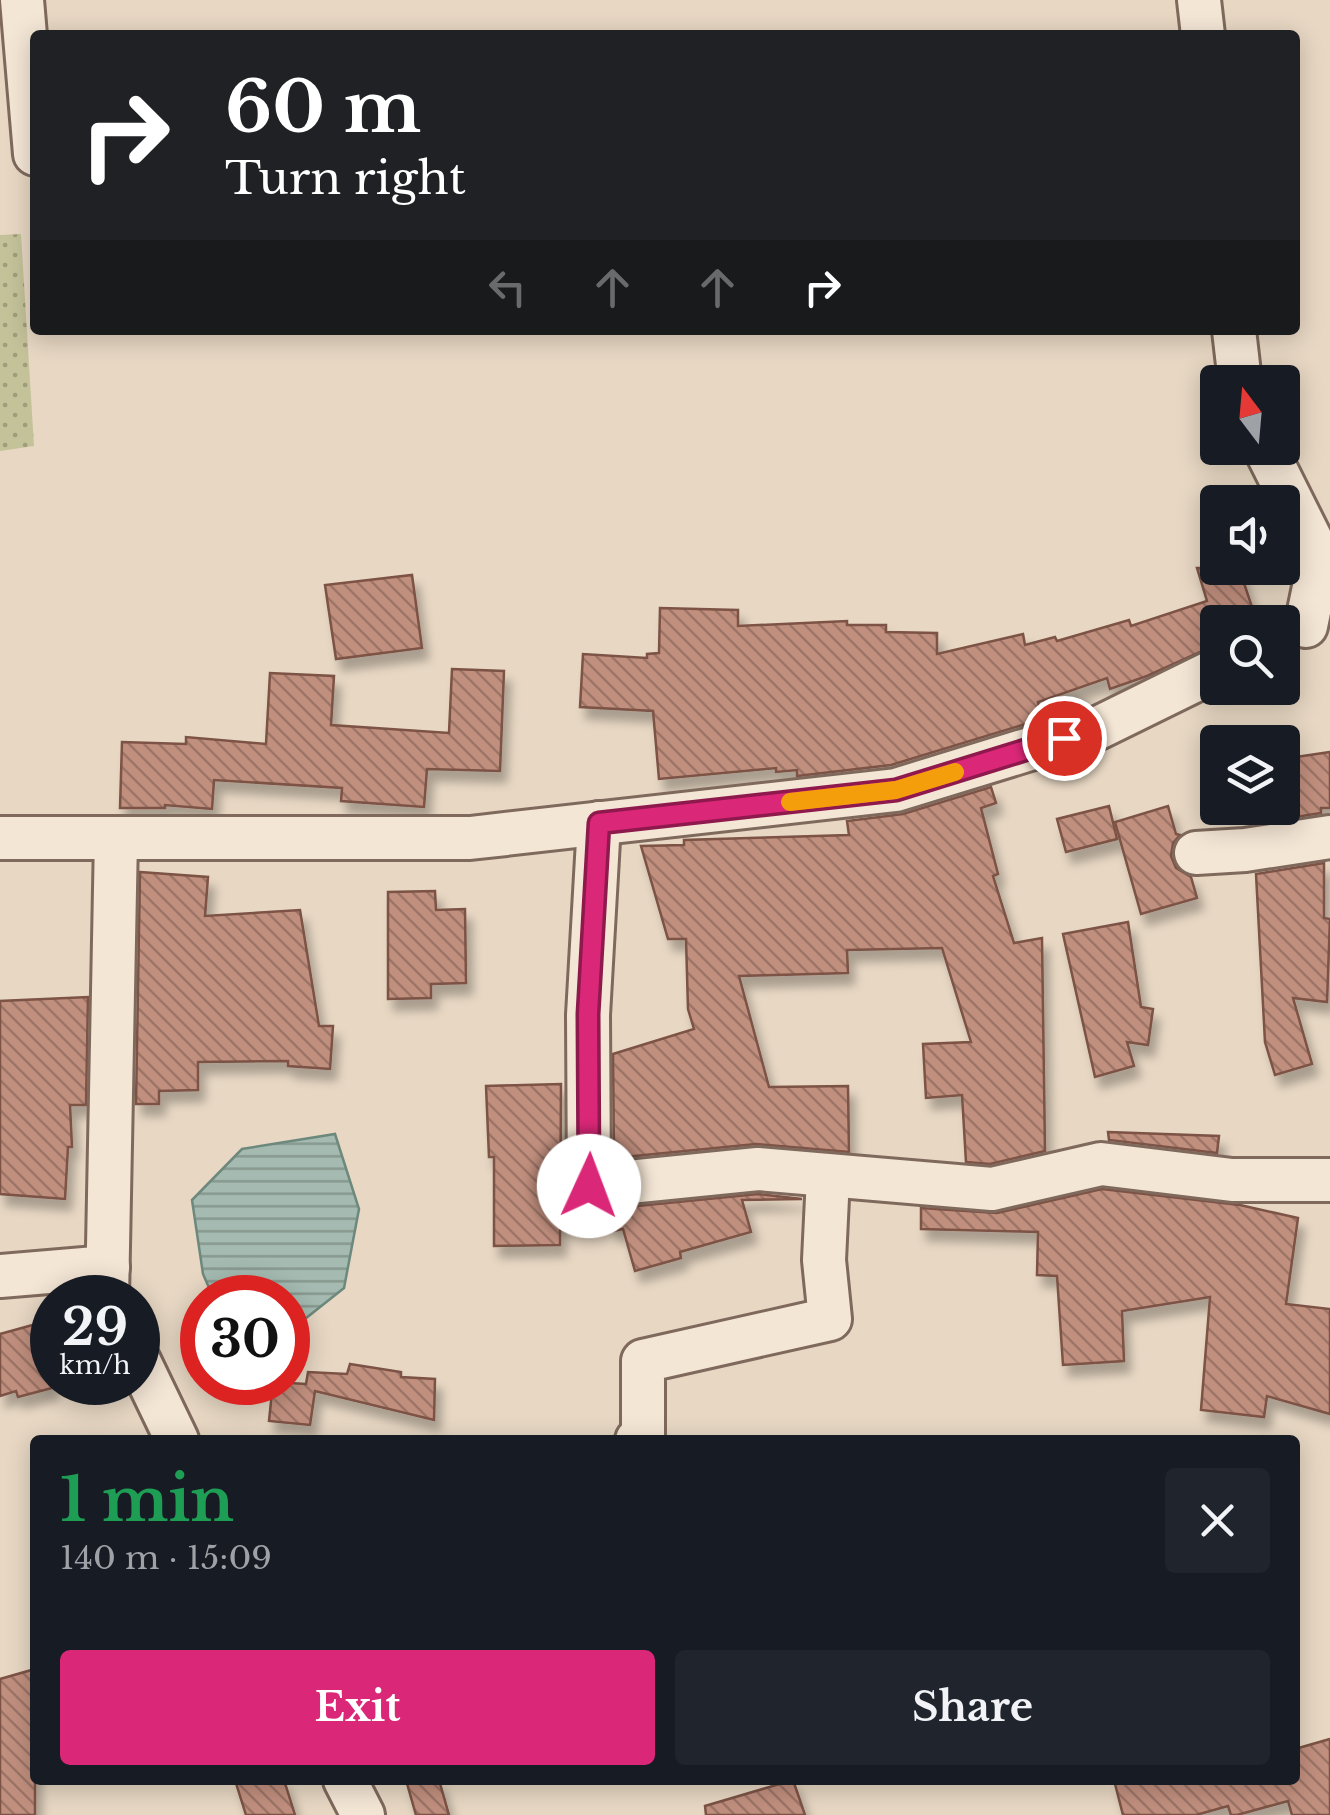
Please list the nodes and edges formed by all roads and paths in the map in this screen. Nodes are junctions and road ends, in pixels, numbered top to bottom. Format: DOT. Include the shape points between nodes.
graph roads {
  1 [pos="22,0"];
  2 [pos="1200,0"];
  3 [pos="1203,30"];
  4 [pos="30,95"];
  5 [pos="1235,335"];
  6 [pos="1238,365"];
  7 [pos="1274,465"];
  8 [pos="1306,627"];
  9 [pos="1200,678"];
  10 [pos="599,823"];
  11 [pos="1330,837"];
  12 [pos="0,838"];
  13 [pos="116,838"];
  14 [pos="1196,853"];
  15 [pos="828,1177"];
  16 [pos="1330,1180"];
  17 [pos="107,1275"];
  18 [pos="0,1276"];
  19 [pos="30,1278"];
  20 [pos="160,1405"];
  21 [pos="175,1435"];
  22 [pos="643,1435"];
  23 [pos="348,1785"];
  24 [pos="363,1815"];
  1 -- 4 [label="street"];
  2 -- 3 [label="street"];
  5 -- 6 [label="street"];
  7 -- 8 [label="street" via="1320,558"];
  9 -- 10 [label="street" via="1098,728 896,790"];
  10 -- 13 [label="street" via="470,838"];
  10 -- 15 [label="street" via="588,1014 589,1186 758,1169"];
  11 -- 14 [label="street"];
  12 -- 13 [label="street"];
  13 -- 17 [label="street"];
  15 -- 16 [label="street" via="992,1190 1101,1164 1232,1180"];
  15 -- 22 [label="street" via="824,1260 830,1320 643,1361"];
  18 -- 19 [label="street"];
  20 -- 21 [label="street"];
  23 -- 24 [label="street"];
}
